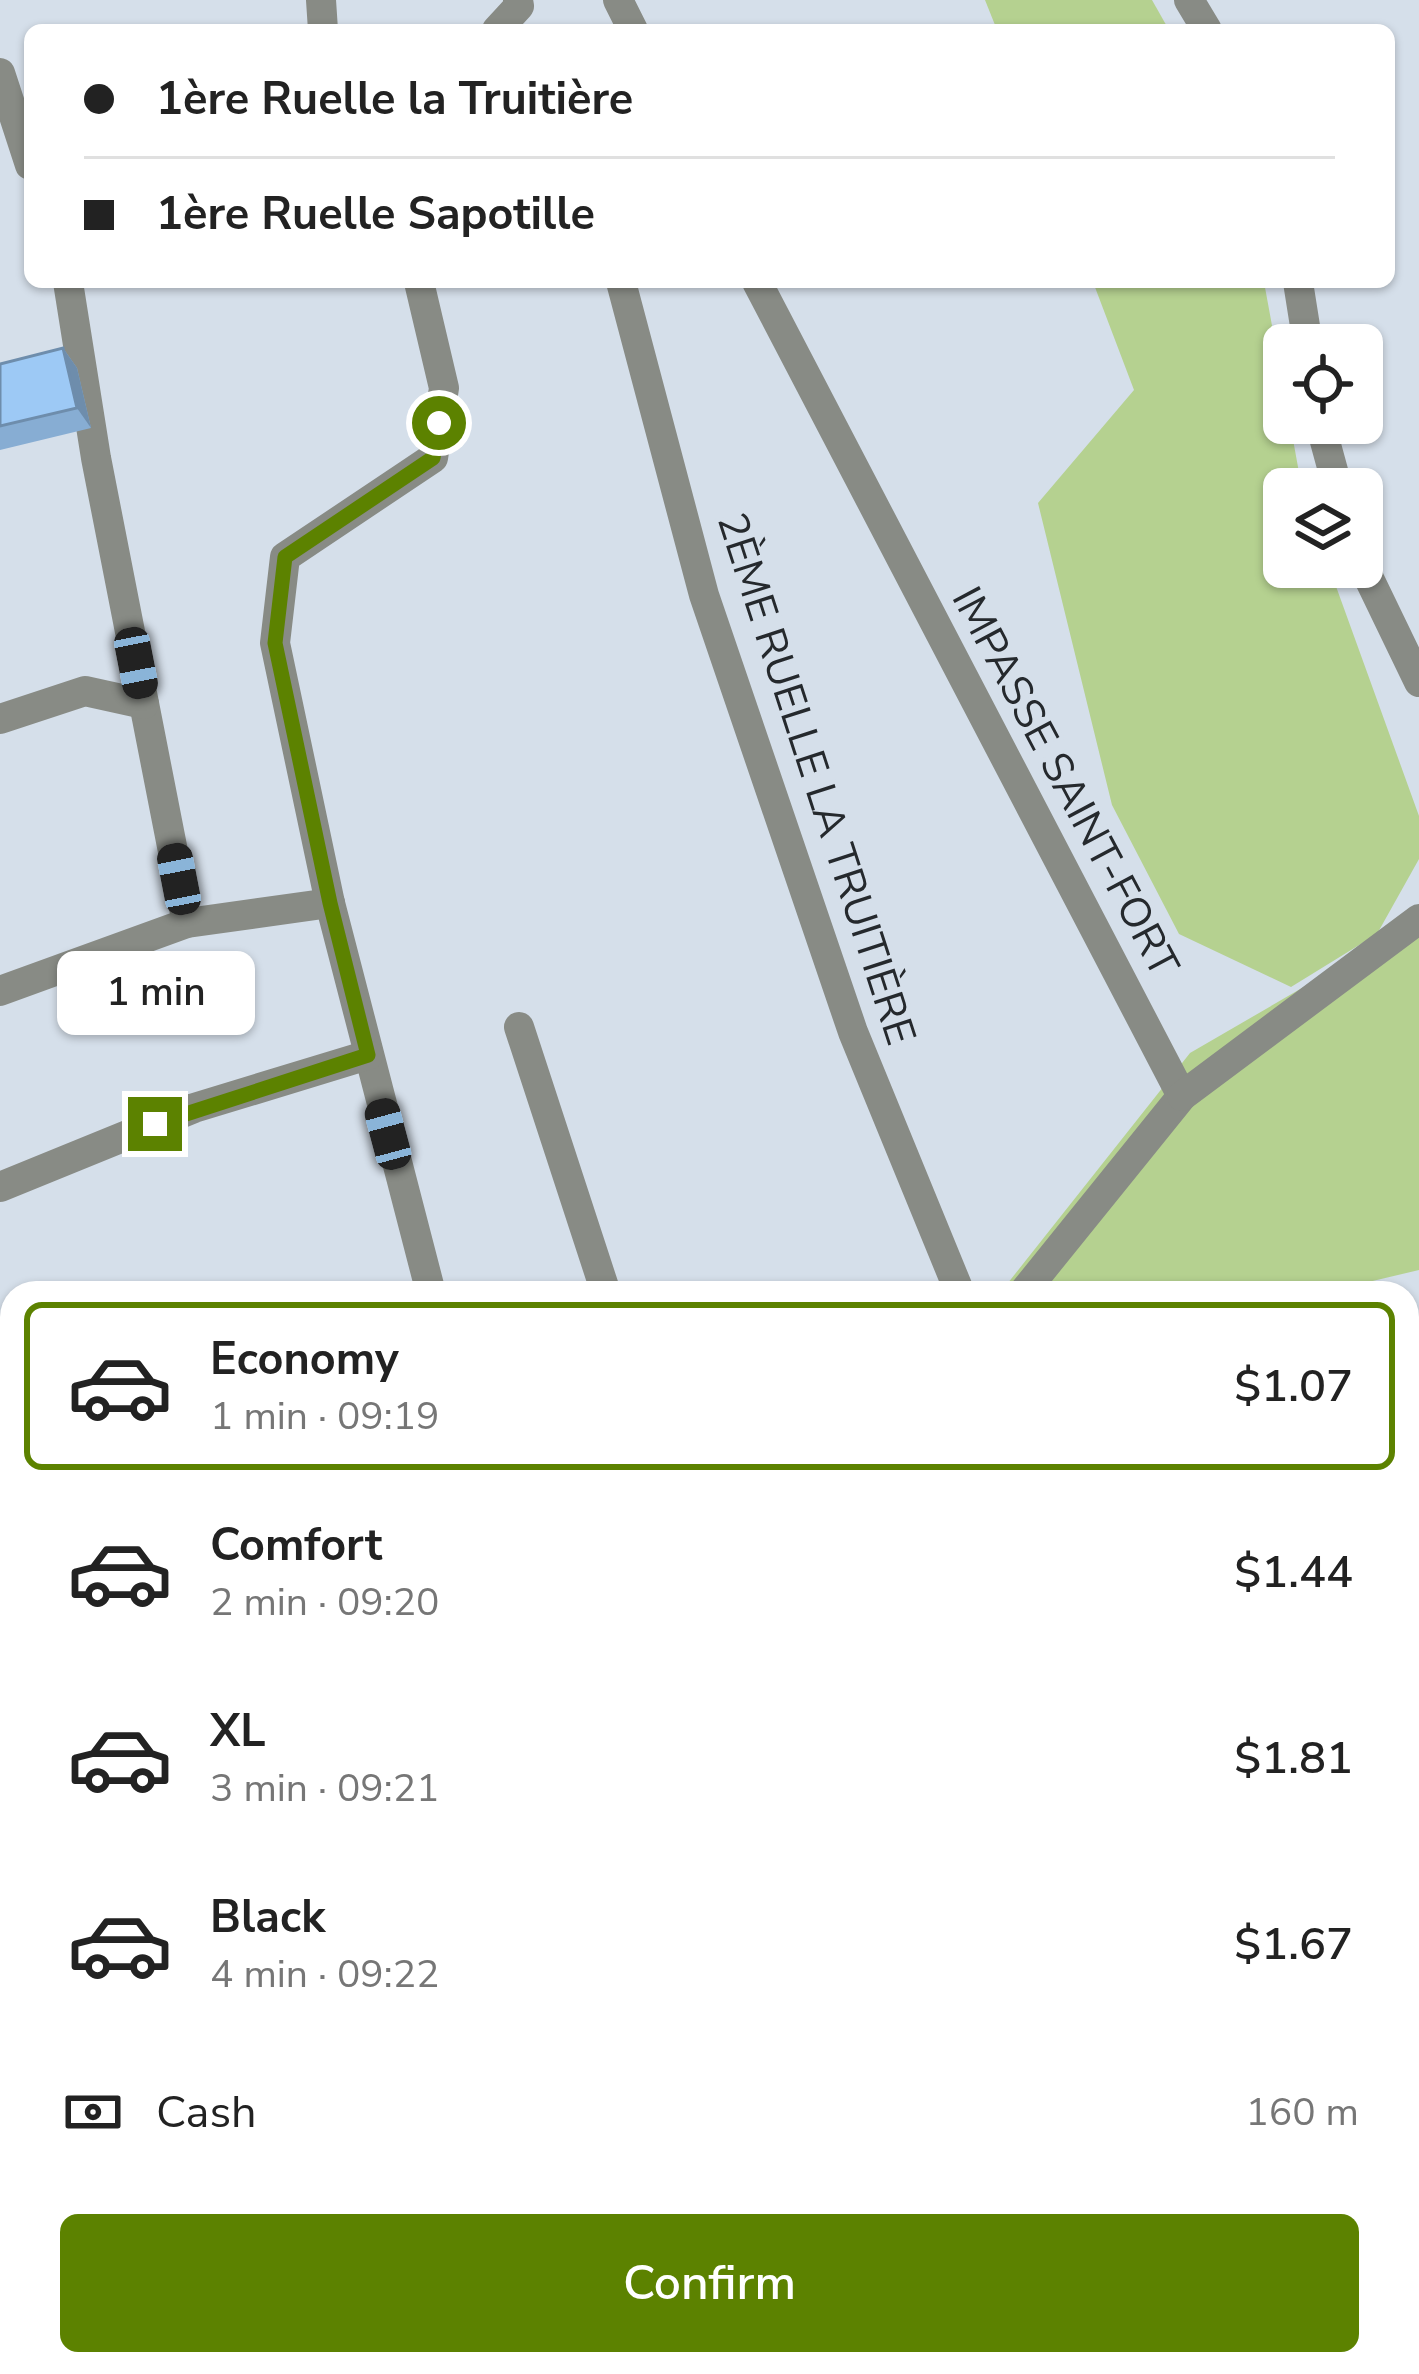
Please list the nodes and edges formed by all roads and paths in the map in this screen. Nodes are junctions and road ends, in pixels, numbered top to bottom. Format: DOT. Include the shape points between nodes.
graph roads {
  1 [pos="0,73"];
  2 [pos="24,147"];
  3 [pos="69,288"];
  4 [pos="420,288"];
  5 [pos="623,288"];
  6 [pos="760,288"];
  7 [pos="1299,288"];
  8 [pos="1305,324"];
  9 [pos="1374,588"];
  10 [pos="1419,682"];
  11 [pos="145,704"];
  12 [pos="0,719"];
  13 [pos="330,903"];
  14 [pos="1419,919"];
  15 [pos="187,923"];
  16 [pos="0,991"];
  17 [pos="519,1027"];
  18 [pos="368,1055"];
  19 [pos="1182,1096"];
  20 [pos="0,1187"];
  21 [pos="428,1281"];
  22 [pos="602,1281"];
  23 [pos="955,1281"];
  24 [pos="1034,1281"];
  1 -- 2 [label="street"];
  3 -- 11 [label="street"];
  4 -- 13 [label="street" via="444,388 433,458 285,557 275,643"];
  5 -- 23 [label="street, 2ÈME RUELLE LA TRUITIÈRE" via="704,595 853,1032"];
  6 -- 19 [label="street, IMPASSE SAINT-FORT"];
  7 -- 8 [label="street"];
  9 -- 10 [label="street"];
  11 -- 12 [label="street" via="85,691"];
  11 -- 15 [label="street"];
  13 -- 15 [label="street"];
  13 -- 18 [label="street"];
  14 -- 19 [label="street"];
  15 -- 16 [label="street"];
  17 -- 22 [label="street"];
  18 -- 20 [label="street" via="194,1108"];
  18 -- 21 [label="street"];
  19 -- 24 [label="street"];
}
